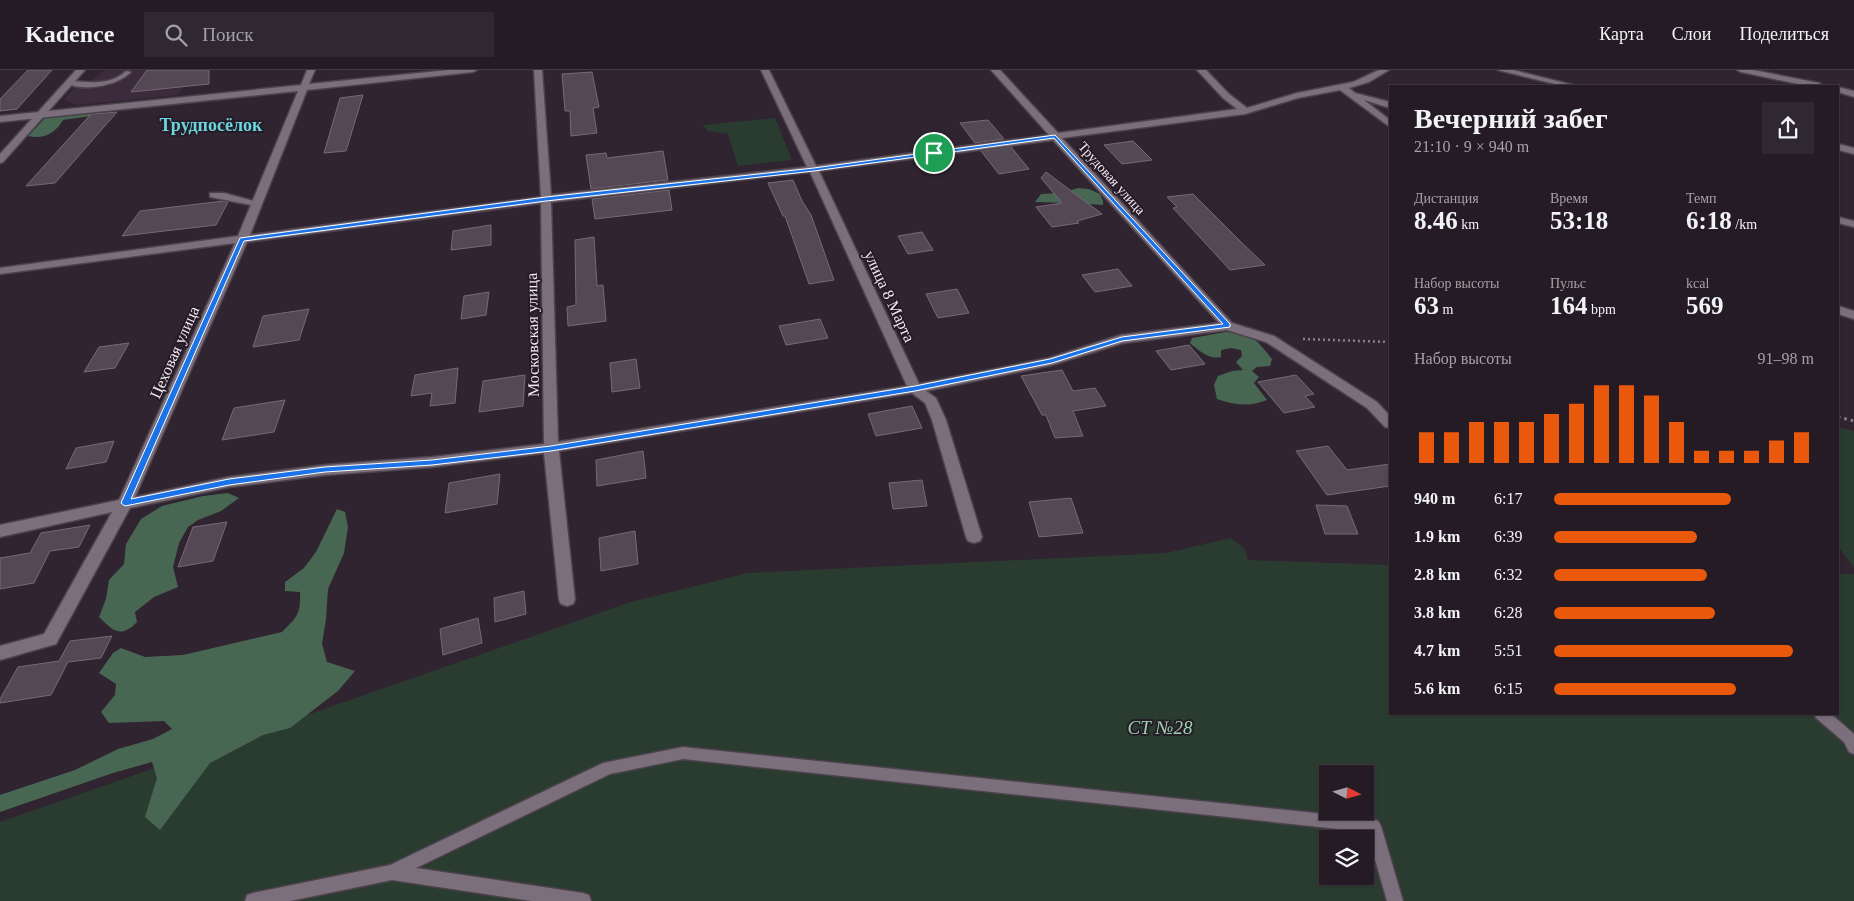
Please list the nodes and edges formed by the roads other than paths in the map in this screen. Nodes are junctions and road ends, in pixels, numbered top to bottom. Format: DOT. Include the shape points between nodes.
graph roads {
  1 [pos="81,70"];
  2 [pos="311,70"];
  3 [pos="473,70"];
  4 [pos="538,70"];
  5 [pos="765,70"];
  6 [pos="995,70"];
  7 [pos="1201,70"];
  8 [pos="1385,70"];
  9 [pos="1502,70"];
  10 [pos="1741,70"];
  11 [pos="128,72"];
  12 [pos="69,83"];
  13 [pos="1569,85"];
  14 [pos="1814,85"];
  15 [pos="1343,88"];
  16 [pos="302,89"];
  17 [pos="1839,90"];
  18 [pos="1854,94"];
  19 [pos="1389,105"];
  20 [pos="1245,111"];
  21 [pos="39,116"];
  22 [pos="0,120"];
  23 [pos="1389,123"];
  24 [pos="1055,136"];
  25 [pos="1839,147"];
  26 [pos="1854,151"];
  27 [pos="0,160"];
  28 [pos="814,169"];
  29 [pos="213,194"];
  30 [pos="546,199"];
  31 [pos="257,203"];
  32 [pos="1839,220"];
  33 [pos="1854,224"];
  34 [pos="242,240"];
  35 [pos="0,271"];
  36 [pos="1839,310"];
  37 [pos="1854,315"];
  38 [pos="1228,326"];
  39 [pos="915,388"];
  40 [pos="1389,423"];
  41 [pos="551,448"];
  42 [pos="125,503"];
  43 [pos="0,531"];
  44 [pos="974,537"];
  45 [pos="567,600"];
  46 [pos="0,653"];
  47 [pos="1822,715"];
  48 [pos="1854,748"];
  49 [pos="392,872"];
  50 [pos="253,901"];
  51 [pos="583,901"];
  52 [pos="1395,901"];
  1 -- 12 [label="street"];
  2 -- 16 [label="street, Цеховая улица"];
  3 -- 16 [label="street"];
  4 -- 30 [label="street, Московская улица"];
  5 -- 28 [label="street, улица 8 Марта"];
  6 -- 24 [label="street, Трудовая улица"];
  7 -- 20 [label="street"];
  8 -- 15 [label="street"];
  9 -- 13 [label="street"];
  10 -- 14 [label="street"];
  11 -- 12 [label="lane" via="114,83"];
  12 -- 21 [label="street"];
  15 -- 19 [label="street"];
  15 -- 20 [label="street" via="1303,94"];
  15 -- 23 [label="street"];
  16 -- 21 [label="street"];
  16 -- 31 [label="street, Цеховая улица"];
  17 -- 18 [label="street"];
  20 -- 24 [label="street"];
  21 -- 22 [label="street"];
  21 -- 27 [label="street"];
  24 -- 28 [label="street"];
  24 -- 38 [label="street, Трудовая улица"];
  25 -- 26 [label="street"];
  28 -- 30 [label="street"];
  28 -- 39 [label="street, улица 8 Марта"];
  29 -- 31 [label="lane"];
  30 -- 34 [label="street"];
  30 -- 41 [label="street, Московская улица"];
  31 -- 34 [label="street, Цеховая улица"];
  32 -- 33 [label="street"];
  34 -- 35 [label="street"];
  34 -- 42 [label="street, Цеховая улица"];
  36 -- 37 [label="street"];
  38 -- 39 [label="street" via="1122,339 1052,361"];
  38 -- 40 [label="street" via="1270,339 1372,405"];
  39 -- 41 [label="street"];
  39 -- 44 [label="street, улица 8 Марта" via="931,401 939,420"];
  41 -- 42 [label="street" via="248,479"];
  41 -- 45 [label="street, Московская улица"];
  42 -- 43 [label="street"];
  42 -- 46 [label="street, Цеховая улица" via="50,639"];
  47 -- 48 [label="lane" via="1849,738"];
  49 -- 50 [label="lane"];
  49 -- 51 [label="lane"];
  49 -- 52 [label="lane" via="608,768 683,753 1373,826"];
}
